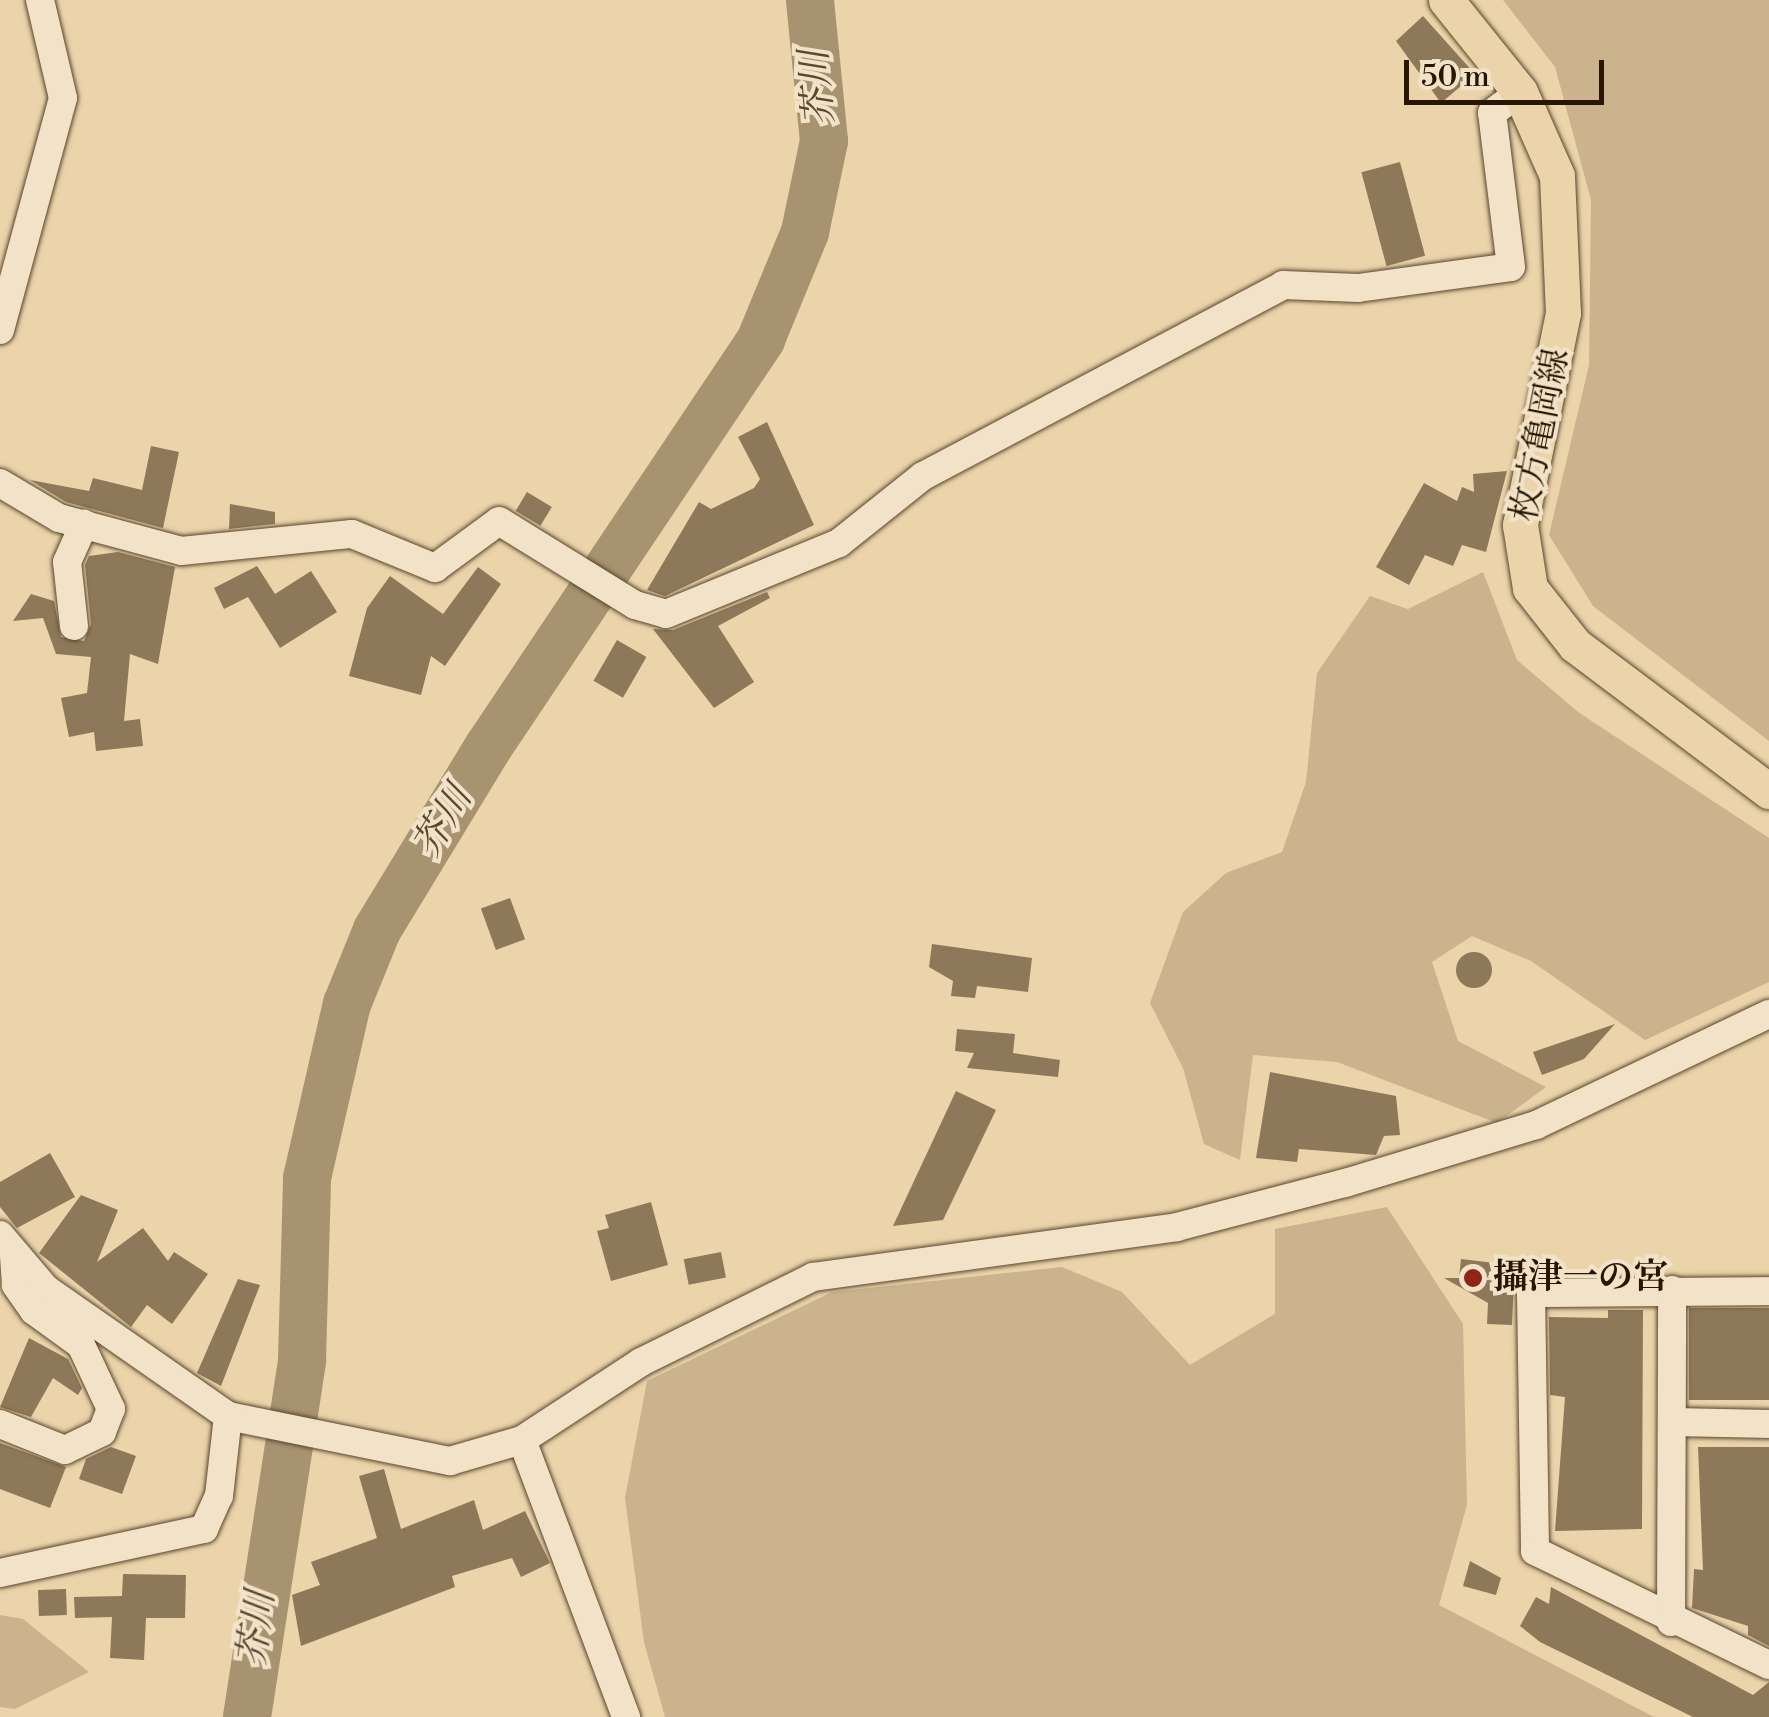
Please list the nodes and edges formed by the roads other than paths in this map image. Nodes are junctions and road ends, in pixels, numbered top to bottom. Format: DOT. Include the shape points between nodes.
graph roads {
  1 [pos="40,0"];
  2 [pos="1446,0"];
  3 [pos="1520,92"];
  4 [pos="0,330"];
  5 [pos="0,483"];
  6 [pos="84,524"];
  7 [pos="74,626"];
  8 [pos="1769,791"];
  9 [pos="1769,1014"];
  10 [pos="7,1246"];
  11 [pos="1672,1290"];
  12 [pos="1769,1291"];
  13 [pos="234,1418"];
  14 [pos="1675,1422"];
  15 [pos="0,1424"];
  16 [pos="1769,1424"];
  17 [pos="522,1440"];
  18 [pos="0,1573"];
  19 [pos="1671,1622"];
  20 [pos="1769,1666"];
  21 [pos="626,1717"];
  1 -- 4 [label="street" via="63,98"];
  2 -- 3 [label="main road, 枚方亀岡線"];
  3 -- 6 [label="street" via="1492,113 1511,267 1358,288 1283,286 923,476 839,543 666,614 635,605 499,522 436,568 420,568 352,534 202,552"];
  3 -- 8 [label="main road, 枚方亀岡線" via="1557,176 1562,313 1520,525 1530,588 1575,646"];
  5 -- 6 [label="street"];
  6 -- 7 [label="street" via="67,562"];
  9 -- 17 [label="street" via="1536,1125 1345,1183 1177,1227 814,1277 641,1362"];
  10 -- 13 [label="street" via="46,1289"];
  10 -- 15 [label="street" via="16,1284 34,1311 82,1345 111,1409 102,1432 64,1450"];
  11 -- 12 [label="street"];
  11 -- 14 [label="street"];
  11 -- 19 [label="street" via="1531,1293 1535,1551"];
  13 -- 17 [label="street" via="450,1461"];
  13 -- 18 [label="street" via="219,1496 204,1529"];
  14 -- 16 [label="street"];
  14 -- 19 [label="street"];
  17 -- 21 [label="street"];
  19 -- 20 [label="street"];
}
